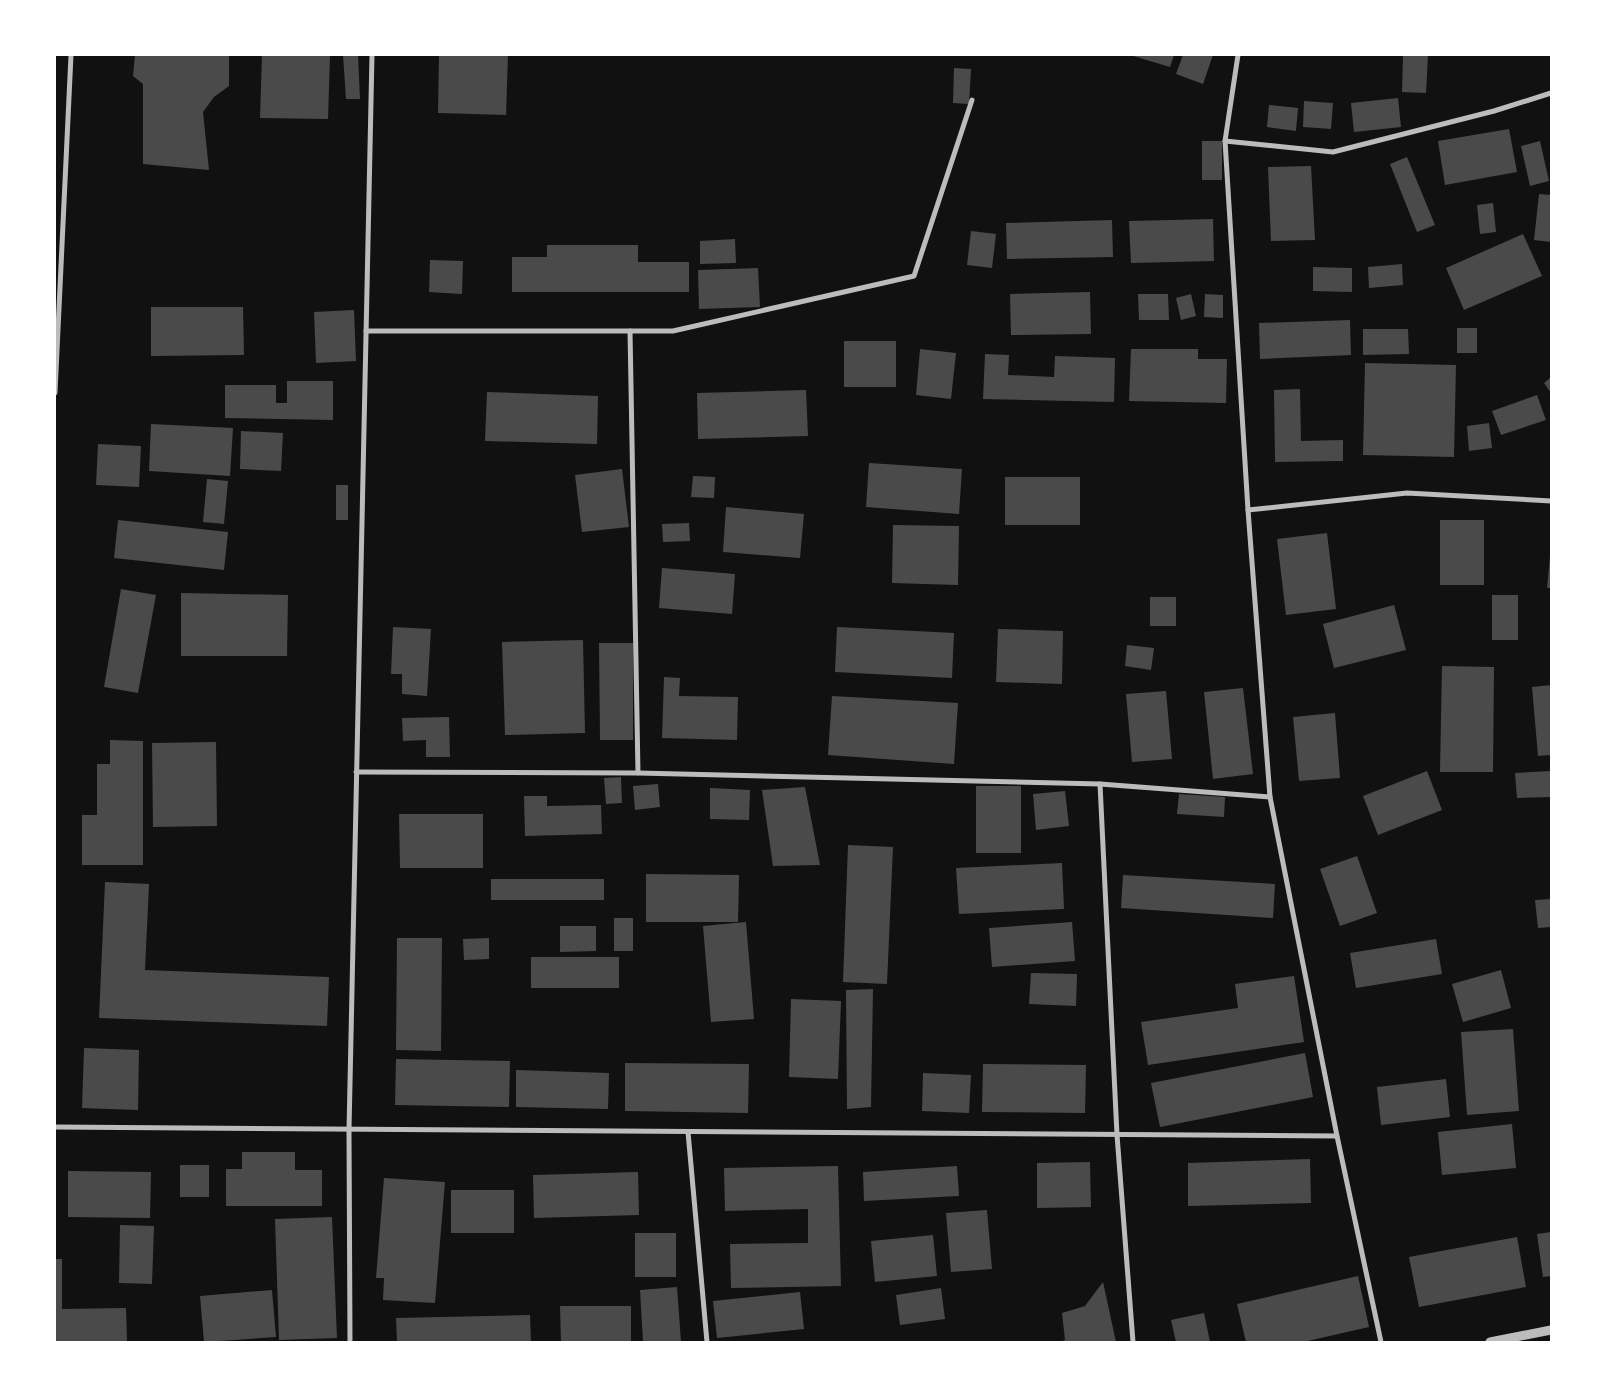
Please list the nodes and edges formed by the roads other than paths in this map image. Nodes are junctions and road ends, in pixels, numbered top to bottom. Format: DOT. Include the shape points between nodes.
graph roads {
  1 [pos="70,55"];
  2 [pos="372,55"];
  3 [pos="1238,55"];
  4 [pos="1551,93"];
  5 [pos="972,100"];
  6 [pos="1225,141"];
  7 [pos="366,331"];
  8 [pos="630,331"];
  9 [pos="55,393"];
  10 [pos="1551,501"];
  11 [pos="1248,510"];
  12 [pos="356,772"];
  13 [pos="638,773"];
  14 [pos="1100,784"];
  15 [pos="1270,797"];
  16 [pos="55,1127"];
  17 [pos="348,1130"];
  18 [pos="688,1132"];
  19 [pos="1117,1135"];
  20 [pos="1337,1136"];
  21 [pos="1551,1330"];
  22 [pos="350,1342"];
  23 [pos="707,1342"];
  24 [pos="1133,1342"];
  25 [pos="1382,1342"];
  26 [pos="1490,1342"];
  1 -- 9 [label="street"];
  2 -- 7 [label="street"];
  3 -- 6 [label="street"];
  4 -- 6 [label="street" via="1494,111 1332,152"];
  5 -- 8 [label="street" via="914,276 674,331"];
  6 -- 11 [label="street"];
  7 -- 8 [label="street"];
  7 -- 12 [label="street"];
  8 -- 13 [label="street"];
  10 -- 11 [label="street" via="1408,493"];
  11 -- 15 [label="street"];
  12 -- 13 [label="street"];
  12 -- 17 [label="street"];
  13 -- 14 [label="street"];
  14 -- 15 [label="street"];
  14 -- 19 [label="street"];
  15 -- 20 [label="street"];
  16 -- 17 [label="street"];
  17 -- 18 [label="street"];
  17 -- 22 [label="street"];
  18 -- 19 [label="street"];
  18 -- 23 [label="street"];
  19 -- 20 [label="street"];
  19 -- 24 [label="street"];
  20 -- 25 [label="street"];
  21 -- 26 [label="street"];
}
